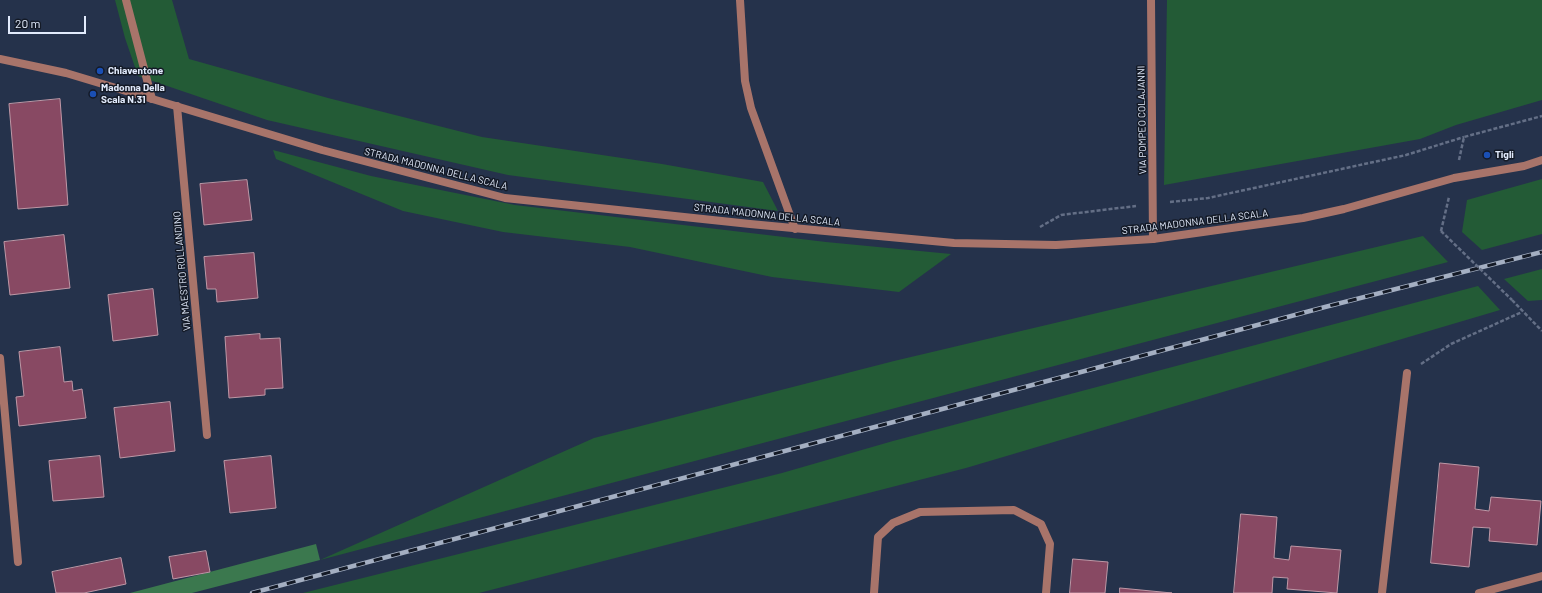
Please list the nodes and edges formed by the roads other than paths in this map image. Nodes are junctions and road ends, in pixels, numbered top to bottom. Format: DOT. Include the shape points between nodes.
graph roads {
  1 [pos="126,0"];
  2 [pos="740,0"];
  3 [pos="1151,0"];
  4 [pos="0,59"];
  5 [pos="152,99"];
  6 [pos="177,106"];
  7 [pos="1542,160"];
  8 [pos="795,228"];
  9 [pos="1153,239"];
  10 [pos="0,358"];
  11 [pos="1407,373"];
  12 [pos="208,435"];
  13 [pos="18,562"];
  14 [pos="1542,576"];
  15 [pos="874,593"];
  16 [pos="1046,593"];
  17 [pos="1382,593"];
  18 [pos="1479,593"];
  1 -- 5 [label="street"];
  2 -- 8 [label="street" via="745,81 751,108"];
  3 -- 9 [label="street, VIA POMPEO COLAJANNI"];
  4 -- 5 [label="street, STRADA MADONNA DELLA SCALA" via="66,73"];
  5 -- 6 [label="street, STRADA MADONNA DELLA SCALA"];
  6 -- 8 [label="street, STRADA MADONNA DELLA SCALA" via="322,150 505,198"];
  6 -- 12 [label="street, VIA MAESTRO ROLLANDINO"];
  7 -- 9 [label="street, STRADA MADONNA DELLA SCALA" via="1524,166 1454,178 1303,218"];
  8 -- 9 [label="street, STRADA MADONNA DELLA SCALA" via="954,243 1056,246"];
  10 -- 13 [label="street"];
  11 -- 17 [label="street"];
  14 -- 18 [label="street"];
  15 -- 16 [label="street" via="878,537 892,523 920,512 1014,510 1041,524 1050,544"];
}
